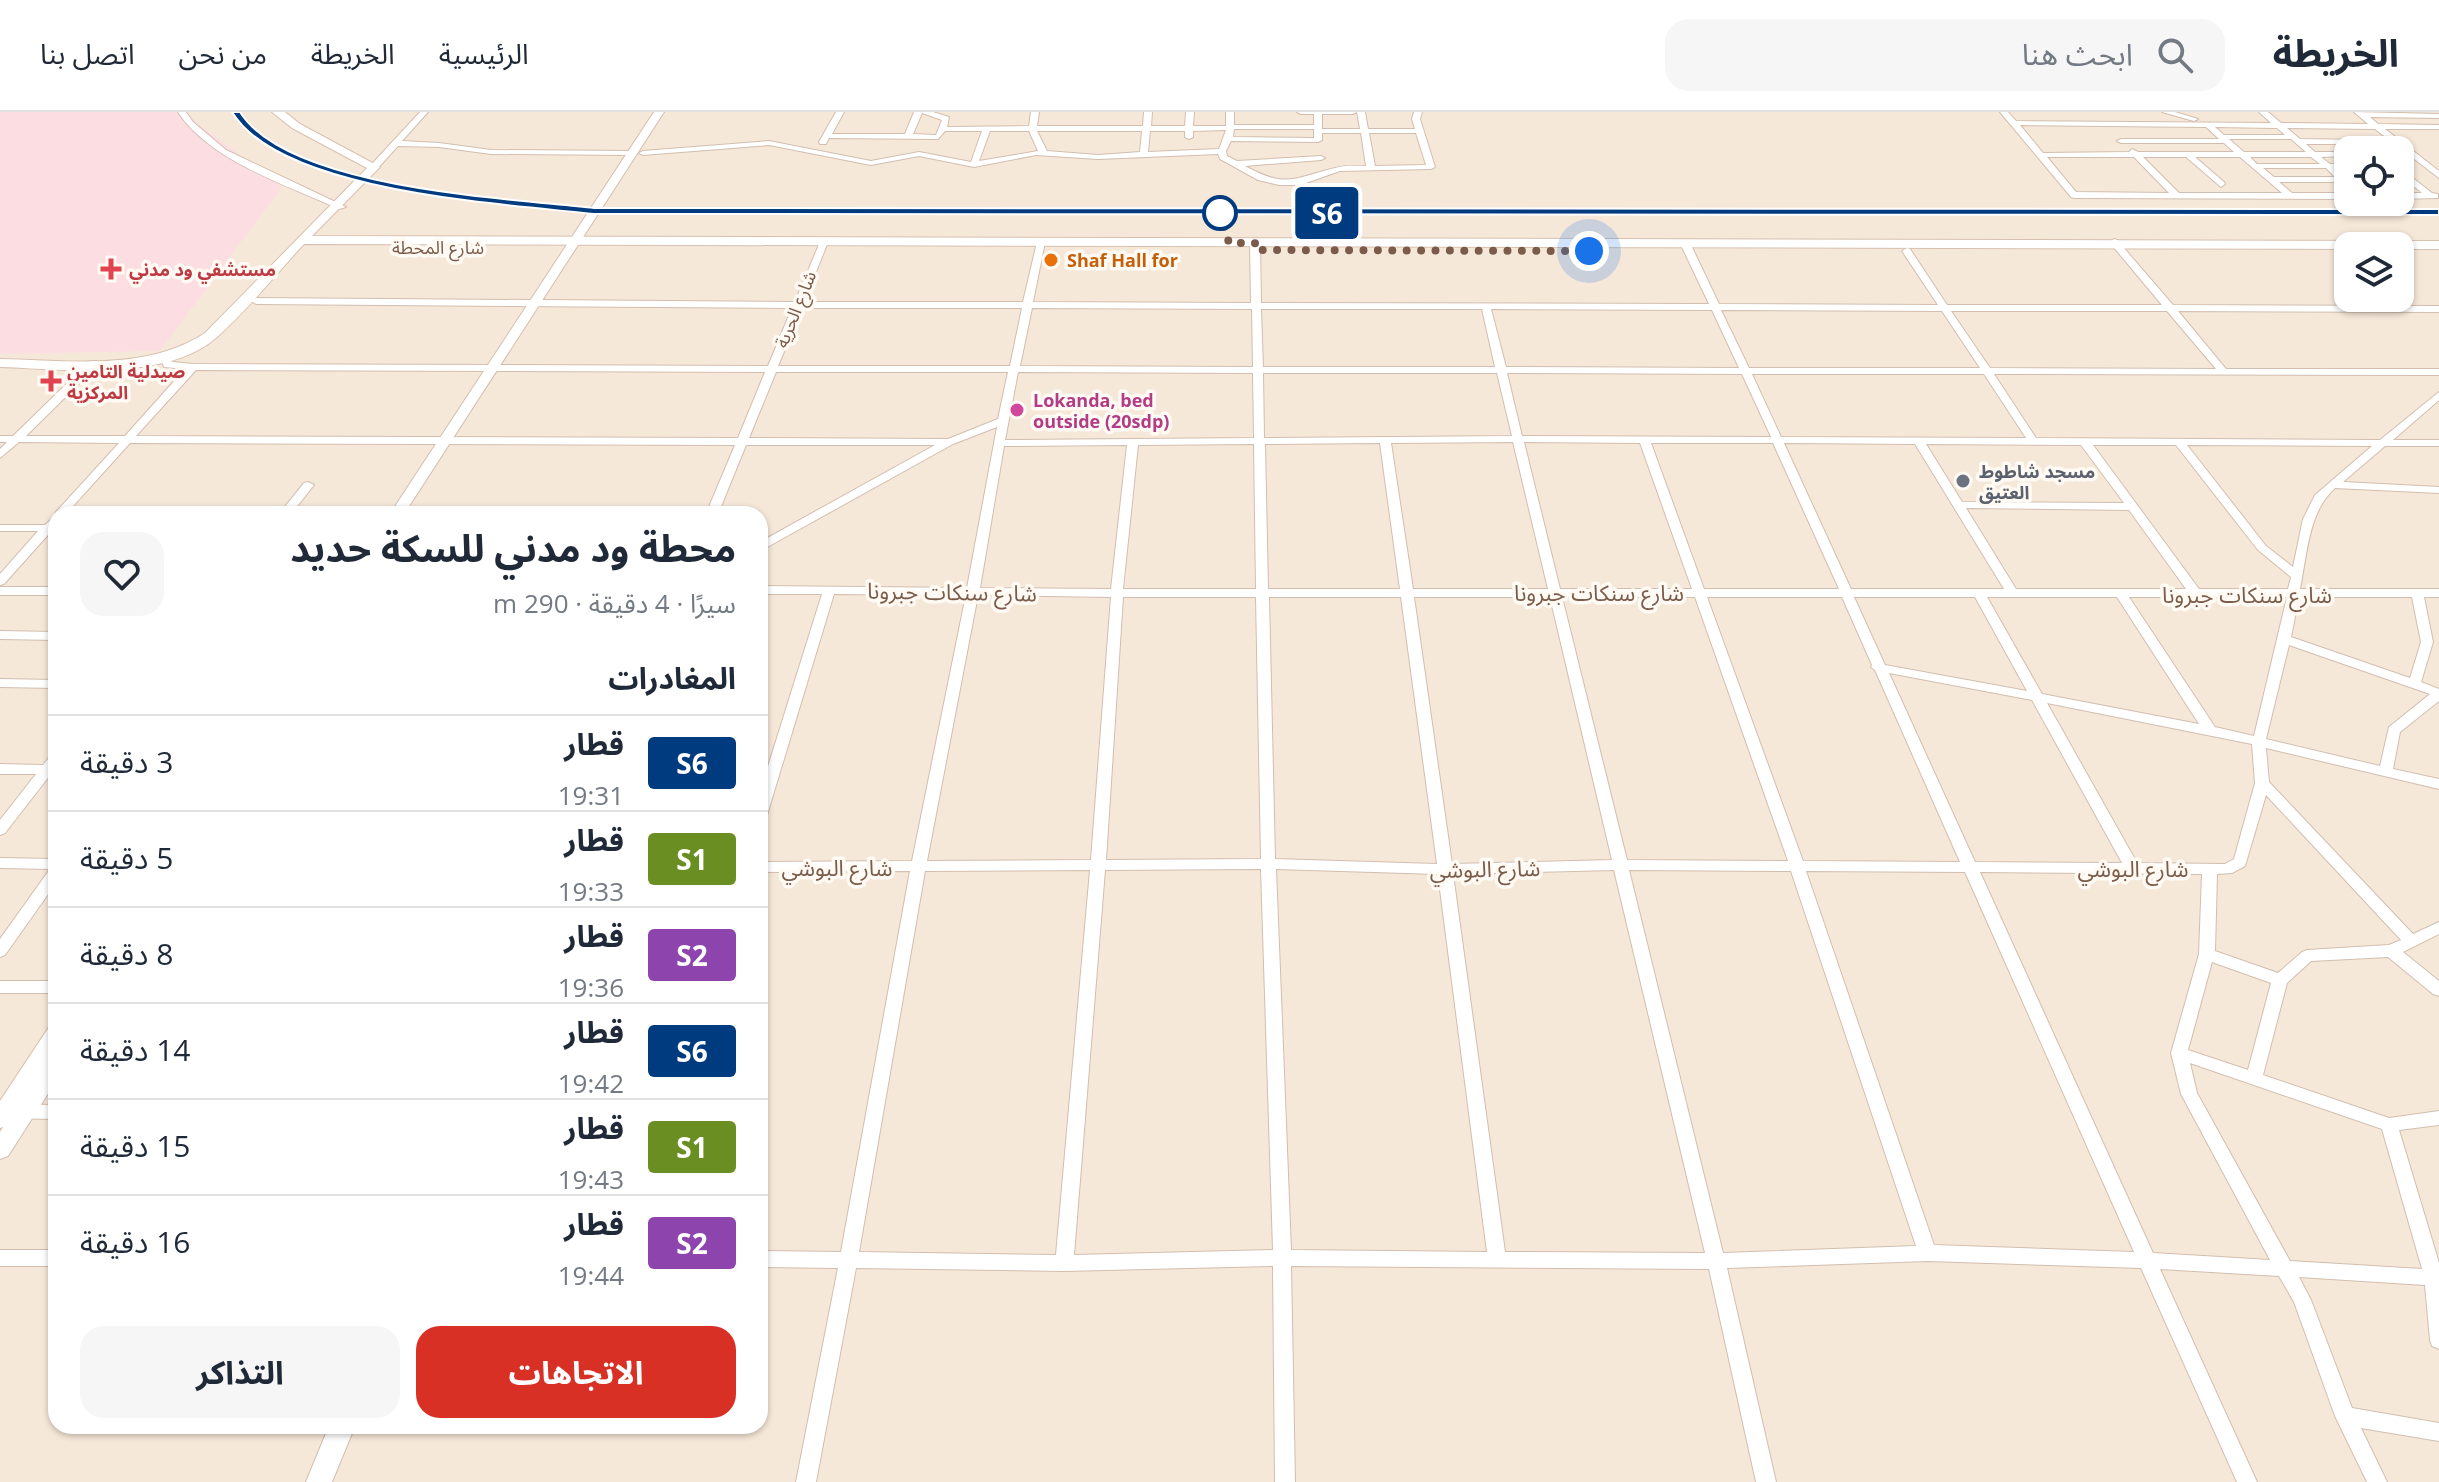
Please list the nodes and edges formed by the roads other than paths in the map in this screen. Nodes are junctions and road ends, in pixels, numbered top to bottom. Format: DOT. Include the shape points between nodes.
graph roads {
  1 [pos="182,112"];
  2 [pos="278,112"];
  3 [pos="296,112"];
  4 [pos="424,112"];
  5 [pos="659,112"];
  6 [pos="668,112"];
  7 [pos="840,112"];
  8 [pos="918,112"];
  9 [pos="925,112"];
  10 [pos="1190,112"];
  11 [pos="1230,112"];
  12 [pos="1271,112"];
  13 [pos="1301,112"];
  14 [pos="1318,112"];
  15 [pos="1353,112"];
  16 [pos="1361,112"];
  17 [pos="1418,112"];
  18 [pos="2004,112"];
  19 [pos="2134,112"];
  20 [pos="2166,112"];
  21 [pos="2263,112"];
  22 [pos="2360,114"];
  23 [pos="2439,116"];
  24 [pos="2013,123"];
  25 [pos="2104,124"];
  26 [pos="2147,124"];
  27 [pos="1035,125"];
  28 [pos="1147,125"];
  29 [pos="2279,126"];
  30 [pos="2348,126"];
  31 [pos="1271,127"];
  32 [pos="2377,127"];
  33 [pos="2439,127"];
  34 [pos="987,129"];
  35 [pos="1363,131"];
  36 [pos="1420,131"];
  37 [pos="2116,132"];
  38 [pos="2165,132"];
  39 [pos="2219,132"];
  40 [pos="940,133"];
  41 [pos="1189,133"];
  42 [pos="1229,133"];
  43 [pos="1318,133"];
  44 [pos="827,136"];
  45 [pos="2359,136"];
  46 [pos="908,137"];
  47 [pos="2296,139"];
  48 [pos="1272,140"];
  49 [pos="2121,141"];
  50 [pos="2174,141"];
  51 [pos="2334,141"];
  52 [pos="396,143"];
  53 [pos="1099,143"];
  54 [pos="1222,151"];
  55 [pos="347,152"];
  56 [pos="1043,152"];
  57 [pos="637,153"];
  58 [pos="817,153"];
  59 [pos="2240,153"];
  60 [pos="2187,154"];
  61 [pos="2314,154"];
  62 [pos="2334,154"];
  63 [pos="929,155"];
  64 [pos="1144,155"];
  65 [pos="2040,155"];
  66 [pos="2136,155"];
  67 [pos="1321,158"];
  68 [pos="1273,160"];
  69 [pos="2414,160"];
  70 [pos="2419,160"];
  71 [pos="1233,164"];
  72 [pos="974,165"];
  73 [pos="2255,166"];
  74 [pos="2327,166"];
  75 [pos="2334,166"];
  76 [pos="374,167"];
  77 [pos="1371,169"];
  78 [pos="2334,171"];
  79 [pos="1323,173"];
  80 [pos="2439,175"];
  81 [pos="2272,180"];
  82 [pos="2334,180"];
  83 [pos="2414,182"];
  84 [pos="2221,184"];
  85 [pos="2177,196"];
  86 [pos="2290,196"];
  87 [pos="2334,196"];
  88 [pos="2434,196"];
  89 [pos="340,204"];
  90 [pos="304,244"];
  91 [pos="579,244"];
  92 [pos="822,245"];
  93 [pos="2439,245"];
  94 [pos="1040,246"];
  95 [pos="2118,246"];
  96 [pos="1255,247"];
  97 [pos="1687,247"];
  98 [pos="1907,251"];
  99 [pos="2414,251"];
  100 [pos="2439,251"];
  101 [pos="2334,252"];
  102 [pos="256,301"];
  103 [pos="540,304"];
  104 [pos="796,305"];
  105 [pos="1029,306"];
  106 [pos="1255,306"];
  107 [pos="1486,307"];
  108 [pos="1715,308"];
  109 [pos="1944,308"];
  110 [pos="2172,308"];
  111 [pos="2439,309"];
  112 [pos="167,362"];
  113 [pos="0,366"];
  114 [pos="91,366"];
  115 [pos="193,367"];
  116 [pos="499,367"];
  117 [pos="771,369"];
  118 [pos="1015,369"];
  119 [pos="1257,369"];
  120 [pos="1502,370"];
  121 [pos="1745,370"];
  122 [pos="1985,370"];
  123 [pos="2223,371"];
  124 [pos="2439,372"];
  125 [pos="2439,395"];
  126 [pos="1003,421"];
  127 [pos="129,438"];
  128 [pos="0,439"];
  129 [pos="16,439"];
  130 [pos="453,439"];
  131 [pos="1518,439"];
  132 [pos="742,440"];
  133 [pos="1260,440"];
  134 [pos="1385,440"];
  135 [pos="1133,441"];
  136 [pos="1645,441"];
  137 [pos="1919,441"];
  138 [pos="2033,441"];
  139 [pos="949,442"];
  140 [pos="1776,442"];
  141 [pos="2085,442"];
  142 [pos="2179,442"];
  143 [pos="2383,442"];
  144 [pos="1000,443"];
  145 [pos="2439,443"];
  146 [pos="0,455"];
  147 [pos="308,485"];
  148 [pos="2333,485"];
  149 [pos="2439,490"];
  150 [pos="1959,505"];
  151 [pos="67,506"];
  152 [pos="291,506"];
  153 [pos="410,506"];
  154 [pos="715,506"];
  155 [pos="2133,507"];
  156 [pos="48,523"];
  157 [pos="48,527"];
  158 [pos="0,528"];
  159 [pos="768,543"];
  160 [pos="0,557"];
  161 [pos="21,557"];
  162 [pos="2295,574"];
  163 [pos="0,581"];
  164 [pos="768,590"];
  165 [pos="829,590"];
  166 [pos="0,591"];
  167 [pos="48,591"];
  168 [pos="973,591"];
  169 [pos="1264,591"];
  170 [pos="1407,592"];
  171 [pos="1555,592"];
  172 [pos="1697,592"];
  173 [pos="1844,592"];
  174 [pos="1117,593"];
  175 [pos="1979,593"];
  176 [pos="2012,593"];
  177 [pos="2293,593"];
  178 [pos="2417,593"];
  179 [pos="2439,593"];
  180 [pos="2121,594"];
  181 [pos="2196,594"];
  182 [pos="0,635"];
  183 [pos="48,636"];
  184 [pos="2284,639"];
  185 [pos="1877,667"];
  186 [pos="0,683"];
  187 [pos="48,684"];
  188 [pos="2414,685"];
  189 [pos="2439,694"];
  190 [pos="2039,697"];
  191 [pos="2210,730"];
  192 [pos="2259,741"];
  193 [pos="48,766"];
  194 [pos="0,769"];
  195 [pos="48,772"];
  196 [pos="2386,772"];
  197 [pos="2262,783"];
  198 [pos="2439,784"];
  199 [pos="768,789"];
  200 [pos="0,830"];
  201 [pos="0,863"];
  202 [pos="48,864"];
  203 [pos="1268,864"];
  204 [pos="1621,865"];
  205 [pos="1098,866"];
  206 [pos="1797,866"];
  207 [pos="768,867"];
  208 [pos="918,867"];
  209 [pos="1967,868"];
  210 [pos="2132,868"];
  211 [pos="1445,869"];
  212 [pos="2210,869"];
  213 [pos="48,882"];
  214 [pos="2439,928"];
  215 [pos="7,931"];
  216 [pos="2411,941"];
  217 [pos="0,951"];
  218 [pos="2391,951"];
  219 [pos="2207,954"];
  220 [pos="2280,980"];
  221 [pos="0,987"];
  222 [pos="48,987"];
  223 [pos="2439,990"];
  224 [pos="48,1046"];
  225 [pos="2179,1053"];
  226 [pos="48,1071"];
  227 [pos="2254,1079"];
  228 [pos="48,1112"];
  229 [pos="7,1114"];
  230 [pos="2439,1118"];
  231 [pos="2389,1125"];
  232 [pos="0,1150"];
  233 [pos="1928,1253"];
  234 [pos="0,1258"];
  235 [pos="48,1258"];
  236 [pos="849,1258"];
  237 [pos="1282,1258"];
  238 [pos="768,1259"];
  239 [pos="2144,1260"];
  240 [pos="1497,1261"];
  241 [pos="1716,1261"];
  242 [pos="1064,1263"];
  243 [pos="2285,1268"];
  244 [pos="2436,1278"];
  245 [pos="2439,1340"];
  246 [pos="2345,1416"];
  247 [pos="2439,1432"];
  248 [pos="339,1434"];
  249 [pos="319,1482"];
  250 [pos="806,1482"];
  251 [pos="1285,1482"];
  252 [pos="1766,1482"];
  253 [pos="2247,1482"];
  254 [pos="2377,1482"];
  1 -- 89 [label="street" via="223,152"];
  2 -- 55 [label="main road"];
  3 -- 55 [label="main road" via="343,140"];
  4 -- 52 [label="street"];
  5 -- 57 [label="street"];
  6 -- 57 [label="street"];
  7 -- 44 [label="street"];
  8 -- 46 [label="street"];
  9 -- 40 [label="street" via="946,119"];
  10 -- 41 [label="street"];
  11 -- 42 [label="street"];
  12 -- 31 [label="street"];
  13 -- 14 [label="street"];
  14 -- 15 [label="street"];
  14 -- 43 [label="street"];
  16 -- 35 [label="street"];
  17 -- 36 [label="street"];
  18 -- 24 [label="street"];
  19 -- 26 [label="street"];
  20 -- 39 [label="street"];
  21 -- 29 [label="street"];
  22 -- 23 [label="street"];
  22 -- 32 [label="street"];
  24 -- 25 [label="street"];
  24 -- 65 [label="street"];
  25 -- 26 [label="street"];
  25 -- 49 [label="street"];
  26 -- 39 [label="street"];
  27 -- 28 [label="street"];
  27 -- 34 [label="street"];
  27 -- 53 [label="street"];
  27 -- 56 [label="street"];
  28 -- 41 [label="street"];
  28 -- 53 [label="street"];
  28 -- 64 [label="street"];
  29 -- 30 [label="street"];
  29 -- 39 [label="street"];
  29 -- 47 [label="street"];
  30 -- 32 [label="street"];
  30 -- 45 [label="street"];
  31 -- 42 [label="street"];
  31 -- 43 [label="street"];
  31 -- 48 [label="street"];
  32 -- 33 [label="street"];
  32 -- 70 [label="street"];
  34 -- 40 [label="street"];
  34 -- 72 [label="street"];
  35 -- 36 [label="street"];
  35 -- 43 [label="street"];
  35 -- 77 [label="street"];
  36 -- 77 [label="street" via="1431,167"];
  37 -- 38 [label="street"];
  38 -- 39 [label="street"];
  38 -- 50 [label="street"];
  39 -- 47 [label="street"];
  39 -- 50 [label="street"];
  39 -- 59 [label="street"];
  40 -- 46 [label="street"];
  40 -- 63 [label="street"];
  41 -- 42 [label="street"];
  42 -- 48 [label="street"];
  42 -- 54 [label="street"];
  43 -- 48 [label="street"];
  43 -- 67 [label="street"];
  44 -- 46 [label="street"];
  44 -- 58 [label="street"];
  47 -- 51 [label="street"];
  47 -- 61 [label="street"];
  48 -- 68 [label="street"];
  49 -- 50 [label="street"];
  49 -- 66 [label="street"];
  52 -- 57 [label="street" via="491,152"];
  52 -- 76 [label="street"];
  53 -- 56 [label="street"];
  53 -- 64 [label="street"];
  54 -- 64 [label="street"];
  54 -- 71 [label="street"];
  55 -- 76 [label="main road"];
  56 -- 72 [label="street"];
  57 -- 58 [label="street" via="769,143"];
  57 -- 91 [label="street"];
  58 -- 63 [label="street" via="871,163"];
  59 -- 60 [label="street"];
  59 -- 61 [label="street"];
  59 -- 73 [label="street"];
  60 -- 66 [label="street"];
  60 -- 84 [label="street"];
  61 -- 62 [label="street"];
  61 -- 74 [label="street"];
  63 -- 72 [label="street"];
  65 -- 66 [label="street"];
  65 -- 85 [label="street" via="2074,195"];
  66 -- 85 [label="street"];
  67 -- 68 [label="street"];
  67 -- 79 [label="street"];
  68 -- 71 [label="street"];
  69 -- 70 [label="street"];
  70 -- 80 [label="street"];
  71 -- 79 [label="street" via="1279,182 1300,182"];
  73 -- 74 [label="street"];
  73 -- 81 [label="street"];
  74 -- 75 [label="street"];
  74 -- 78 [label="street"];
  76 -- 89 [label="main road"];
  77 -- 79 [label="street"];
  81 -- 82 [label="street"];
  81 -- 86 [label="street"];
  83 -- 88 [label="street"];
  85 -- 86 [label="street"];
  86 -- 87 [label="street"];
  89 -- 90 [label="main road"];
  90 -- 91 [label="main road, شارع المحطة"];
  90 -- 102 [label="main road"];
  90 -- 112 [label="main road" via="204,341"];
  91 -- 92 [label="main road, شارع المحطة"];
  91 -- 103 [label="street"];
  92 -- 94 [label="main road, شارع المحطة"];
  92 -- 104 [label="street, شارع الحرية"];
  93 -- 95 [label="main road"];
  94 -- 96 [label="main road, شارع المحطة"];
  94 -- 105 [label="street"];
  95 -- 97 [label="main road"];
  95 -- 98 [label="main road"];
  95 -- 101 [label="main road"];
  95 -- 110 [label="street"];
  96 -- 97 [label="main road, شارع المحطة"];
  96 -- 106 [label="street"];
  97 -- 98 [label="main road"];
  97 -- 108 [label="street"];
  98 -- 109 [label="street"];
  99 -- 100 [label="main road"];
  102 -- 103 [label="street"];
  102 -- 112 [label="main road" via="209,347"];
  103 -- 104 [label="street"];
  103 -- 116 [label="street"];
  104 -- 105 [label="street"];
  104 -- 117 [label="street, شارع الحرية"];
  105 -- 106 [label="street"];
  105 -- 118 [label="street"];
  106 -- 107 [label="street"];
  106 -- 119 [label="street"];
  107 -- 108 [label="street"];
  107 -- 120 [label="street"];
  108 -- 109 [label="street"];
  108 -- 121 [label="street"];
  109 -- 110 [label="street"];
  109 -- 122 [label="street"];
  110 -- 111 [label="street"];
  110 -- 123 [label="street"];
  112 -- 114 [label="main road"];
  112 -- 115 [label="street"];
  113 -- 114 [label="main road"];
  114 -- 129 [label="street"];
  115 -- 116 [label="street"];
  115 -- 127 [label="street"];
  116 -- 117 [label="street"];
  116 -- 130 [label="street"];
  117 -- 118 [label="street"];
  117 -- 132 [label="street, شارع الحرية"];
  118 -- 119 [label="street"];
  118 -- 126 [label="street"];
  119 -- 120 [label="street"];
  119 -- 133 [label="street"];
  120 -- 121 [label="street"];
  120 -- 131 [label="street"];
  121 -- 122 [label="street"];
  121 -- 140 [label="street"];
  122 -- 123 [label="street"];
  122 -- 138 [label="street"];
  123 -- 124 [label="street"];
  125 -- 143 [label="street"];
  126 -- 139 [label="street"];
  126 -- 144 [label="street"];
  127 -- 129 [label="street"];
  127 -- 130 [label="street"];
  127 -- 151 [label="street"];
  128 -- 129 [label="street"];
  129 -- 146 [label="street"];
  130 -- 132 [label="street"];
  130 -- 153 [label="street"];
  131 -- 134 [label="street"];
  131 -- 136 [label="street"];
  131 -- 171 [label="street"];
  132 -- 139 [label="street"];
  132 -- 154 [label="street, شارع الحرية"];
  133 -- 134 [label="street"];
  133 -- 135 [label="street"];
  133 -- 169 [label="street"];
  134 -- 170 [label="street"];
  135 -- 144 [label="street"];
  135 -- 174 [label="street"];
  136 -- 140 [label="street"];
  136 -- 172 [label="street"];
  137 -- 138 [label="street"];
  137 -- 140 [label="street"];
  137 -- 150 [label="street"];
  138 -- 141 [label="street"];
  139 -- 159 [label="street"];
  140 -- 173 [label="street"];
  141 -- 142 [label="street"];
  141 -- 155 [label="street"];
  142 -- 143 [label="street"];
  142 -- 162 [label="street" via="2262,548"];
  143 -- 145 [label="street"];
  143 -- 148 [label="street"];
  144 -- 168 [label="street"];
  147 -- 152 [label="street"];
  148 -- 149 [label="street"];
  148 -- 162 [label="street" via="2321,495 2309,519"];
  150 -- 155 [label="street"];
  150 -- 176 [label="street"];
  155 -- 181 [label="street"];
  156 -- 158 [label="street"];
  157 -- 161 [label="street"];
  160 -- 161 [label="street"];
  161 -- 163 [label="street"];
  162 -- 177 [label="street"];
  164 -- 165 [label="street, شارع سنكات جبرونا"];
  165 -- 168 [label="street, شارع سنكات جبرونا"];
  165 -- 199 [label="street"];
  166 -- 167 [label="street"];
  168 -- 174 [label="street, شارع سنكات جبرونا"];
  168 -- 208 [label="street"];
  169 -- 170 [label="street, شارع سنكات جبرونا"];
  169 -- 174 [label="street, شارع سنكات جبرونا"];
  169 -- 203 [label="street"];
  170 -- 171 [label="street, شارع سنكات جبرونا"];
  170 -- 211 [label="street"];
  171 -- 172 [label="street, شارع سنكات جبرونا"];
  171 -- 204 [label="street"];
  172 -- 173 [label="street, شارع سنكات جبرونا"];
  172 -- 206 [label="street"];
  173 -- 175 [label="street, شارع سنكات جبرونا"];
  173 -- 185 [label="street"];
  174 -- 205 [label="street"];
  175 -- 176 [label="street, شارع سنكات جبرونا"];
  175 -- 190 [label="street"];
  176 -- 180 [label="street, شارع سنكات جبرونا"];
  177 -- 178 [label="street, شارع سنكات جبرونا"];
  177 -- 181 [label="street, شارع سنكات جبرونا"];
  177 -- 184 [label="street"];
  178 -- 179 [label="street, شارع سنكات جبرونا"];
  178 -- 188 [label="street" via="2427,642"];
  180 -- 181 [label="street, شارع سنكات جبرونا"];
  180 -- 191 [label="street"];
  182 -- 183 [label="street"];
  184 -- 188 [label="street"];
  184 -- 192 [label="street"];
  185 -- 190 [label="street"];
  185 -- 209 [label="street"];
  186 -- 187 [label="street"];
  188 -- 189 [label="street"];
  189 -- 196 [label="street" via="2394,730"];
  190 -- 191 [label="street"];
  190 -- 210 [label="street"];
  191 -- 192 [label="street"];
  192 -- 196 [label="street"];
  192 -- 197 [label="street"];
  193 -- 194 [label="street"];
  195 -- 200 [label="street"];
  196 -- 198 [label="street"];
  197 -- 212 [label="street" via="2240,862"];
  197 -- 216 [label="street"];
  201 -- 202 [label="street"];
  203 -- 205 [label="street, شارع البوشي"];
  203 -- 211 [label="street, شارع البوشي"];
  203 -- 237 [label="street"];
  204 -- 206 [label="street, شارع البوشي"];
  204 -- 211 [label="street, شارع البوشي"];
  204 -- 241 [label="street"];
  205 -- 208 [label="street, شارع البوشي"];
  205 -- 242 [label="street"];
  206 -- 209 [label="street, شارع البوشي"];
  206 -- 233 [label="street"];
  207 -- 208 [label="street, شارع البوشي"];
  208 -- 236 [label="street"];
  209 -- 210 [label="street, شارع البوشي"];
  209 -- 239 [label="street"];
  210 -- 212 [label="street, شارع البوشي"];
  211 -- 240 [label="street"];
  212 -- 219 [label="street"];
  213 -- 215 [label="street"];
  214 -- 216 [label="street"];
  215 -- 217 [label="street"];
  216 -- 218 [label="street"];
  218 -- 220 [label="street" via="2307,956"];
  218 -- 223 [label="street"];
  219 -- 220 [label="street"];
  219 -- 225 [label="street"];
  220 -- 227 [label="street"];
  221 -- 222 [label="street"];
  224 -- 229 [label="street"];
  225 -- 227 [label="street"];
  225 -- 243 [label="street" via="2189,1094"];
  226 -- 229 [label="street"];
  227 -- 231 [label="street"];
  228 -- 229 [label="street"];
  229 -- 232 [label="street"];
  230 -- 231 [label="street"];
  231 -- 244 [label="street"];
  233 -- 239 [label="street"];
  233 -- 241 [label="street"];
  234 -- 235 [label="street"];
  236 -- 238 [label="street"];
  236 -- 242 [label="street"];
  236 -- 250 [label="street"];
  237 -- 240 [label="street"];
  237 -- 242 [label="street"];
  237 -- 251 [label="street"];
  239 -- 243 [label="street"];
  239 -- 253 [label="street"];
  240 -- 241 [label="street"];
  241 -- 252 [label="street"];
  243 -- 244 [label="street"];
  243 -- 246 [label="street"];
  244 -- 245 [label="street"];
  246 -- 247 [label="street"];
  246 -- 254 [label="street"];
  248 -- 249 [label="street"];
}
